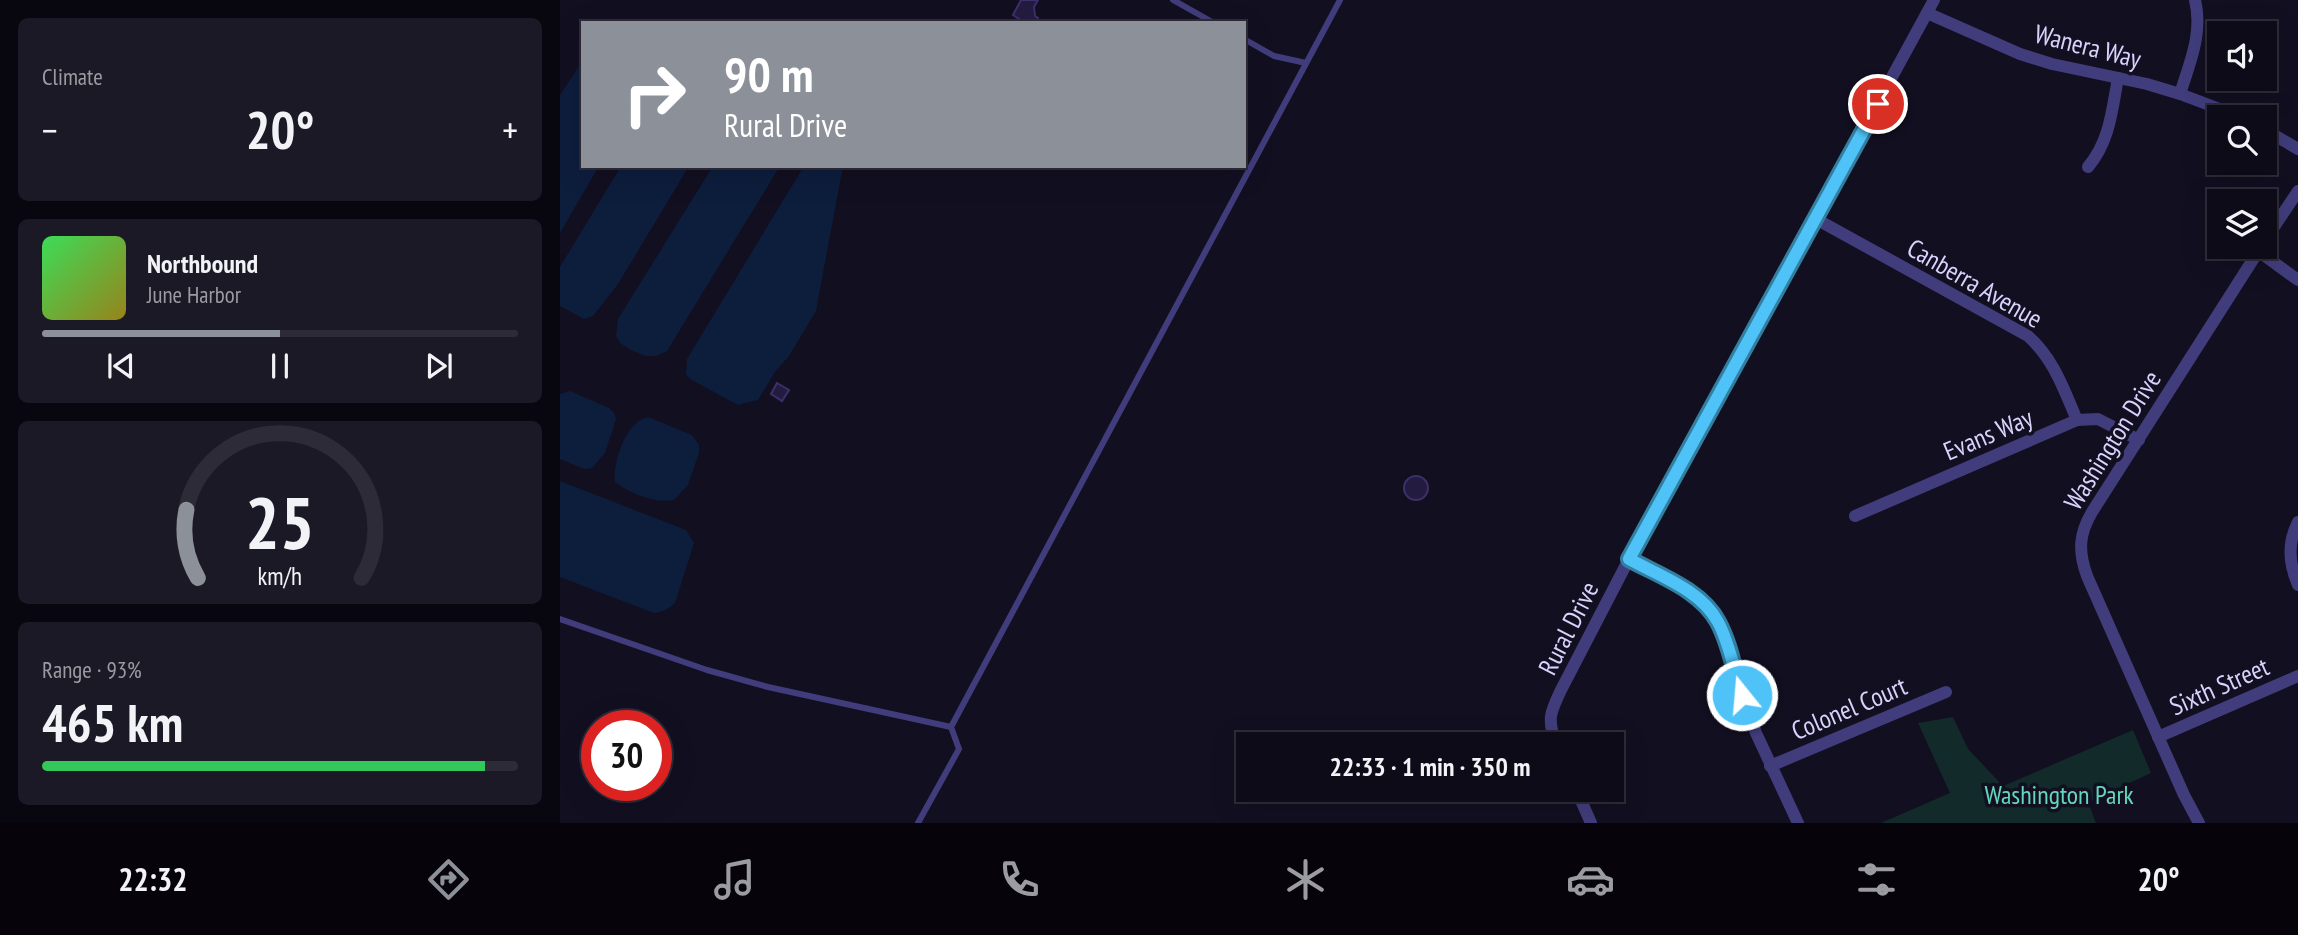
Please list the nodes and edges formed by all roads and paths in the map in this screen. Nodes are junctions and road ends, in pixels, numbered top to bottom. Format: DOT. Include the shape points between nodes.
graph roads {
  1 [pos="1173,0"];
  2 [pos="1340,0"];
  3 [pos="1934,0"];
  4 [pos="2195,0"];
  5 [pos="1927,13"];
  6 [pos="1210,21"];
  7 [pos="1246,41"];
  8 [pos="1306,63"];
  9 [pos="2118,78"];
  10 [pos="2180,94"];
  11 [pos="2209,105"];
  12 [pos="2277,137"];
  13 [pos="2298,149"];
  14 [pos="2088,167"];
  15 [pos="2298,191"];
  16 [pos="1816,219"];
  17 [pos="2277,223"];
  18 [pos="2253,259"];
  19 [pos="2274,259"];
  20 [pos="2298,280"];
  21 [pos="2077,420"];
  22 [pos="2138,440"];
  23 [pos="1855,516"];
  24 [pos="2298,522"];
  25 [pos="1629,559"];
  26 [pos="2298,585"];
  27 [pos="560,619"];
  28 [pos="2298,676"];
  29 [pos="1946,692"];
  30 [pos="951,727"];
  31 [pos="1552,732"];
  32 [pos="2158,737"];
  33 [pos="1770,766"];
  34 [pos="1582,802"];
  35 [pos="918,823"];
  36 [pos="1591,823"];
  37 [pos="1798,823"];
  38 [pos="2199,823"];
  1 -- 6 [label="lane"];
  2 -- 8 [label="lane"];
  3 -- 5 [label="street, Rural Drive"];
  4 -- 10 [label="street" via="2198,36"];
  5 -- 9 [label="street, Wanera Way" via="2020,54"];
  5 -- 16 [label="street, Rural Drive"];
  7 -- 8 [label="lane" via="1274,56"];
  8 -- 30 [label="lane"];
  9 -- 10 [label="street, Wanera Way"];
  9 -- 14 [label="street" via="2106,139"];
  10 -- 11 [label="street, Wanera Way"];
  12 -- 13 [label="street"];
  15 -- 17 [label="street, Washington Drive"];
  16 -- 21 [label="street, Canberra Avenue" via="2028,336 2045,352"];
  16 -- 25 [label="street, Rural Drive"];
  18 -- 22 [label="street, Washington Drive"];
  19 -- 20 [label="street"];
  21 -- 22 [label="street" via="2098,419"];
  21 -- 23 [label="street, Evans Way"];
  22 -- 32 [label="street, Washington Drive" via="2085,524 2080,546 2087,576"];
  24 -- 26 [label="street" via="2290,553"];
  25 -- 31 [label="street, Rural Drive" via="1551,711"];
  25 -- 33 [label="street" via="1701,600 1717,620"];
  27 -- 30 [label="lane" via="755,684"];
  28 -- 32 [label="street, Sixth Street"];
  29 -- 33 [label="street, Colonel Court"];
  30 -- 35 [label="lane" via="959,749"];
  32 -- 38 [label="street, Washington Drive"];
  33 -- 37 [label="street"];
  34 -- 36 [label="street"];
}
